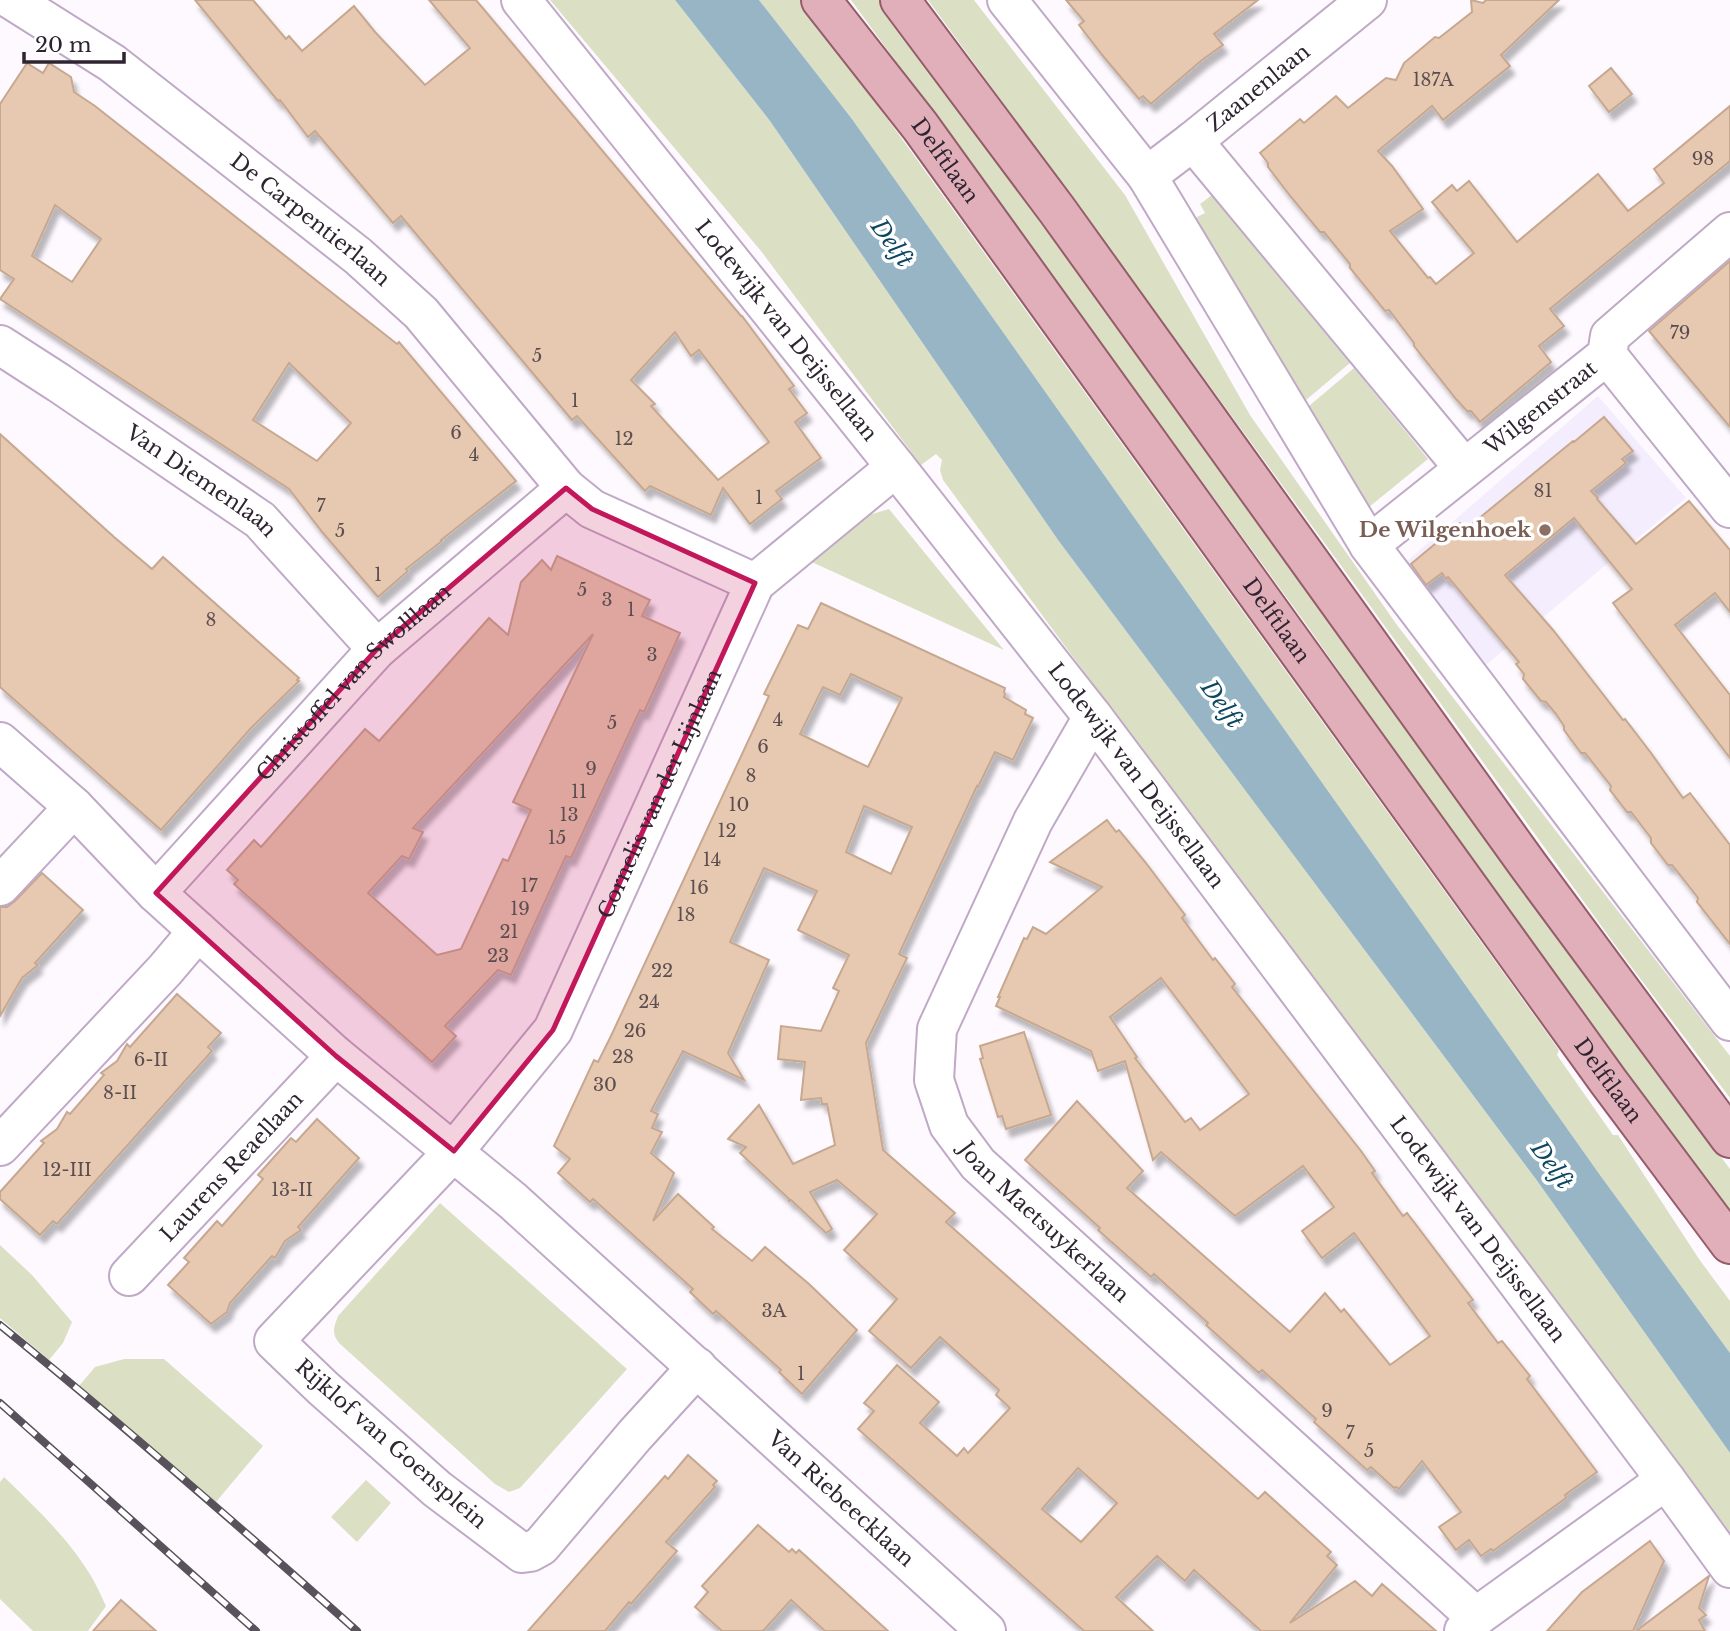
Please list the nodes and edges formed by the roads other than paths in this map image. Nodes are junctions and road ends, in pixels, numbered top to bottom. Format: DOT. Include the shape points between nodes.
graph roads {
  1 [pos="12,0"];
  2 [pos="521,0"];
  3 [pos="821,0"];
  4 [pos="901,0"];
  5 [pos="1007,0"];
  6 [pos="1367,0"];
  7 [pos="1193,141"];
  8 [pos="1147,176"];
  9 [pos="1730,232"];
  10 [pos="0,345"];
  11 [pos="1607,355"];
  12 [pos="897,467"];
  13 [pos="1464,468"];
  14 [pos="566,488"];
  15 [pos="1730,508"];
  16 [pos="1369,545"];
  17 [pos="755,583"];
  18 [pos="377,649"];
  19 [pos="1093,717"];
  20 [pos="0,742"];
  21 [pos="74,807"];
  22 [pos="0,886"];
  23 [pos="156,893"];
  24 [pos="198,931"];
  25 [pos="1730,1021"];
  26 [pos="336,1056"];
  27 [pos="1730,1138"];
  28 [pos="0,1146"];
  29 [pos="454,1151"];
  30 [pos="1730,1244"];
  31 [pos="129,1276"];
  32 [pos="697,1367"];
  33 [pos="1666,1480"];
  34 [pos="1730,1568"];
  35 [pos="1470,1624"];
  36 [pos="986,1631"];
  1 -- 14 [label="street, De Carpentierlaan" via="112,63 358,256 421,313"];
  2 -- 12 [label="street, Lodewijk van Deijssellaan"];
  3 -- 30 [label="main road, Delftlaan" via="920,126"];
  4 -- 27 [label="main road"];
  5 -- 8 [label="street"];
  6 -- 7 [label="street, Zaanenlaan"];
  7 -- 8 [label="street, Zaanenlaan"];
  7 -- 13 [label="street"];
  8 -- 16 [label="street"];
  9 -- 11 [label="street, Wilgenstraat" via="1610,336"];
  10 -- 18 [label="street, Van Diemenlaan" via="260,520"];
  11 -- 13 [label="street, Wilgenstraat"];
  11 -- 15 [label="street"];
  12 -- 17 [label="street, Cornelis van der Lijnlaan"];
  12 -- 19 [label="street, Lodewijk van Deijssellaan"];
  13 -- 16 [label="street, Wilgenstraat"];
  14 -- 17 [label="street, De Carpentierlaan" via="592,509"];
  14 -- 18 [label="street, Christoffel van Swolllaan"];
  16 -- 25 [label="street"];
  17 -- 29 [label="street, Cornelis van der Lijnlaan" via="553,1030"];
  18 -- 23 [label="street, Christoffel van Swolllaan"];
  19 -- 33 [label="street, Lodewijk van Deijssellaan"];
  19 -- 35 [label="street, Joan Maetsuykerlaan" via="1032,821 937,1029 934,1080 949,1125 978,1164"];
  20 -- 21 [label="street"];
  21 -- 22 [label="street"];
  21 -- 23 [label="street"];
  23 -- 24 [label="street"];
  24 -- 26 [label="street"];
  24 -- 28 [label="street"];
  26 -- 29 [label="street"];
  26 -- 31 [label="street, Laurens Reaellaan"];
  29 -- 32 [label="street"];
  29 -- 32 [label="street, Rijklof van Goensplein" via="274,1341 323,1388 437,1489 522,1553 541,1546"];
  32 -- 36 [label="street, Van Riebeecklaan"];
  33 -- 34 [label="street, Lodewijk van Deijssellaan"];
  33 -- 35 [label="street"];
}
